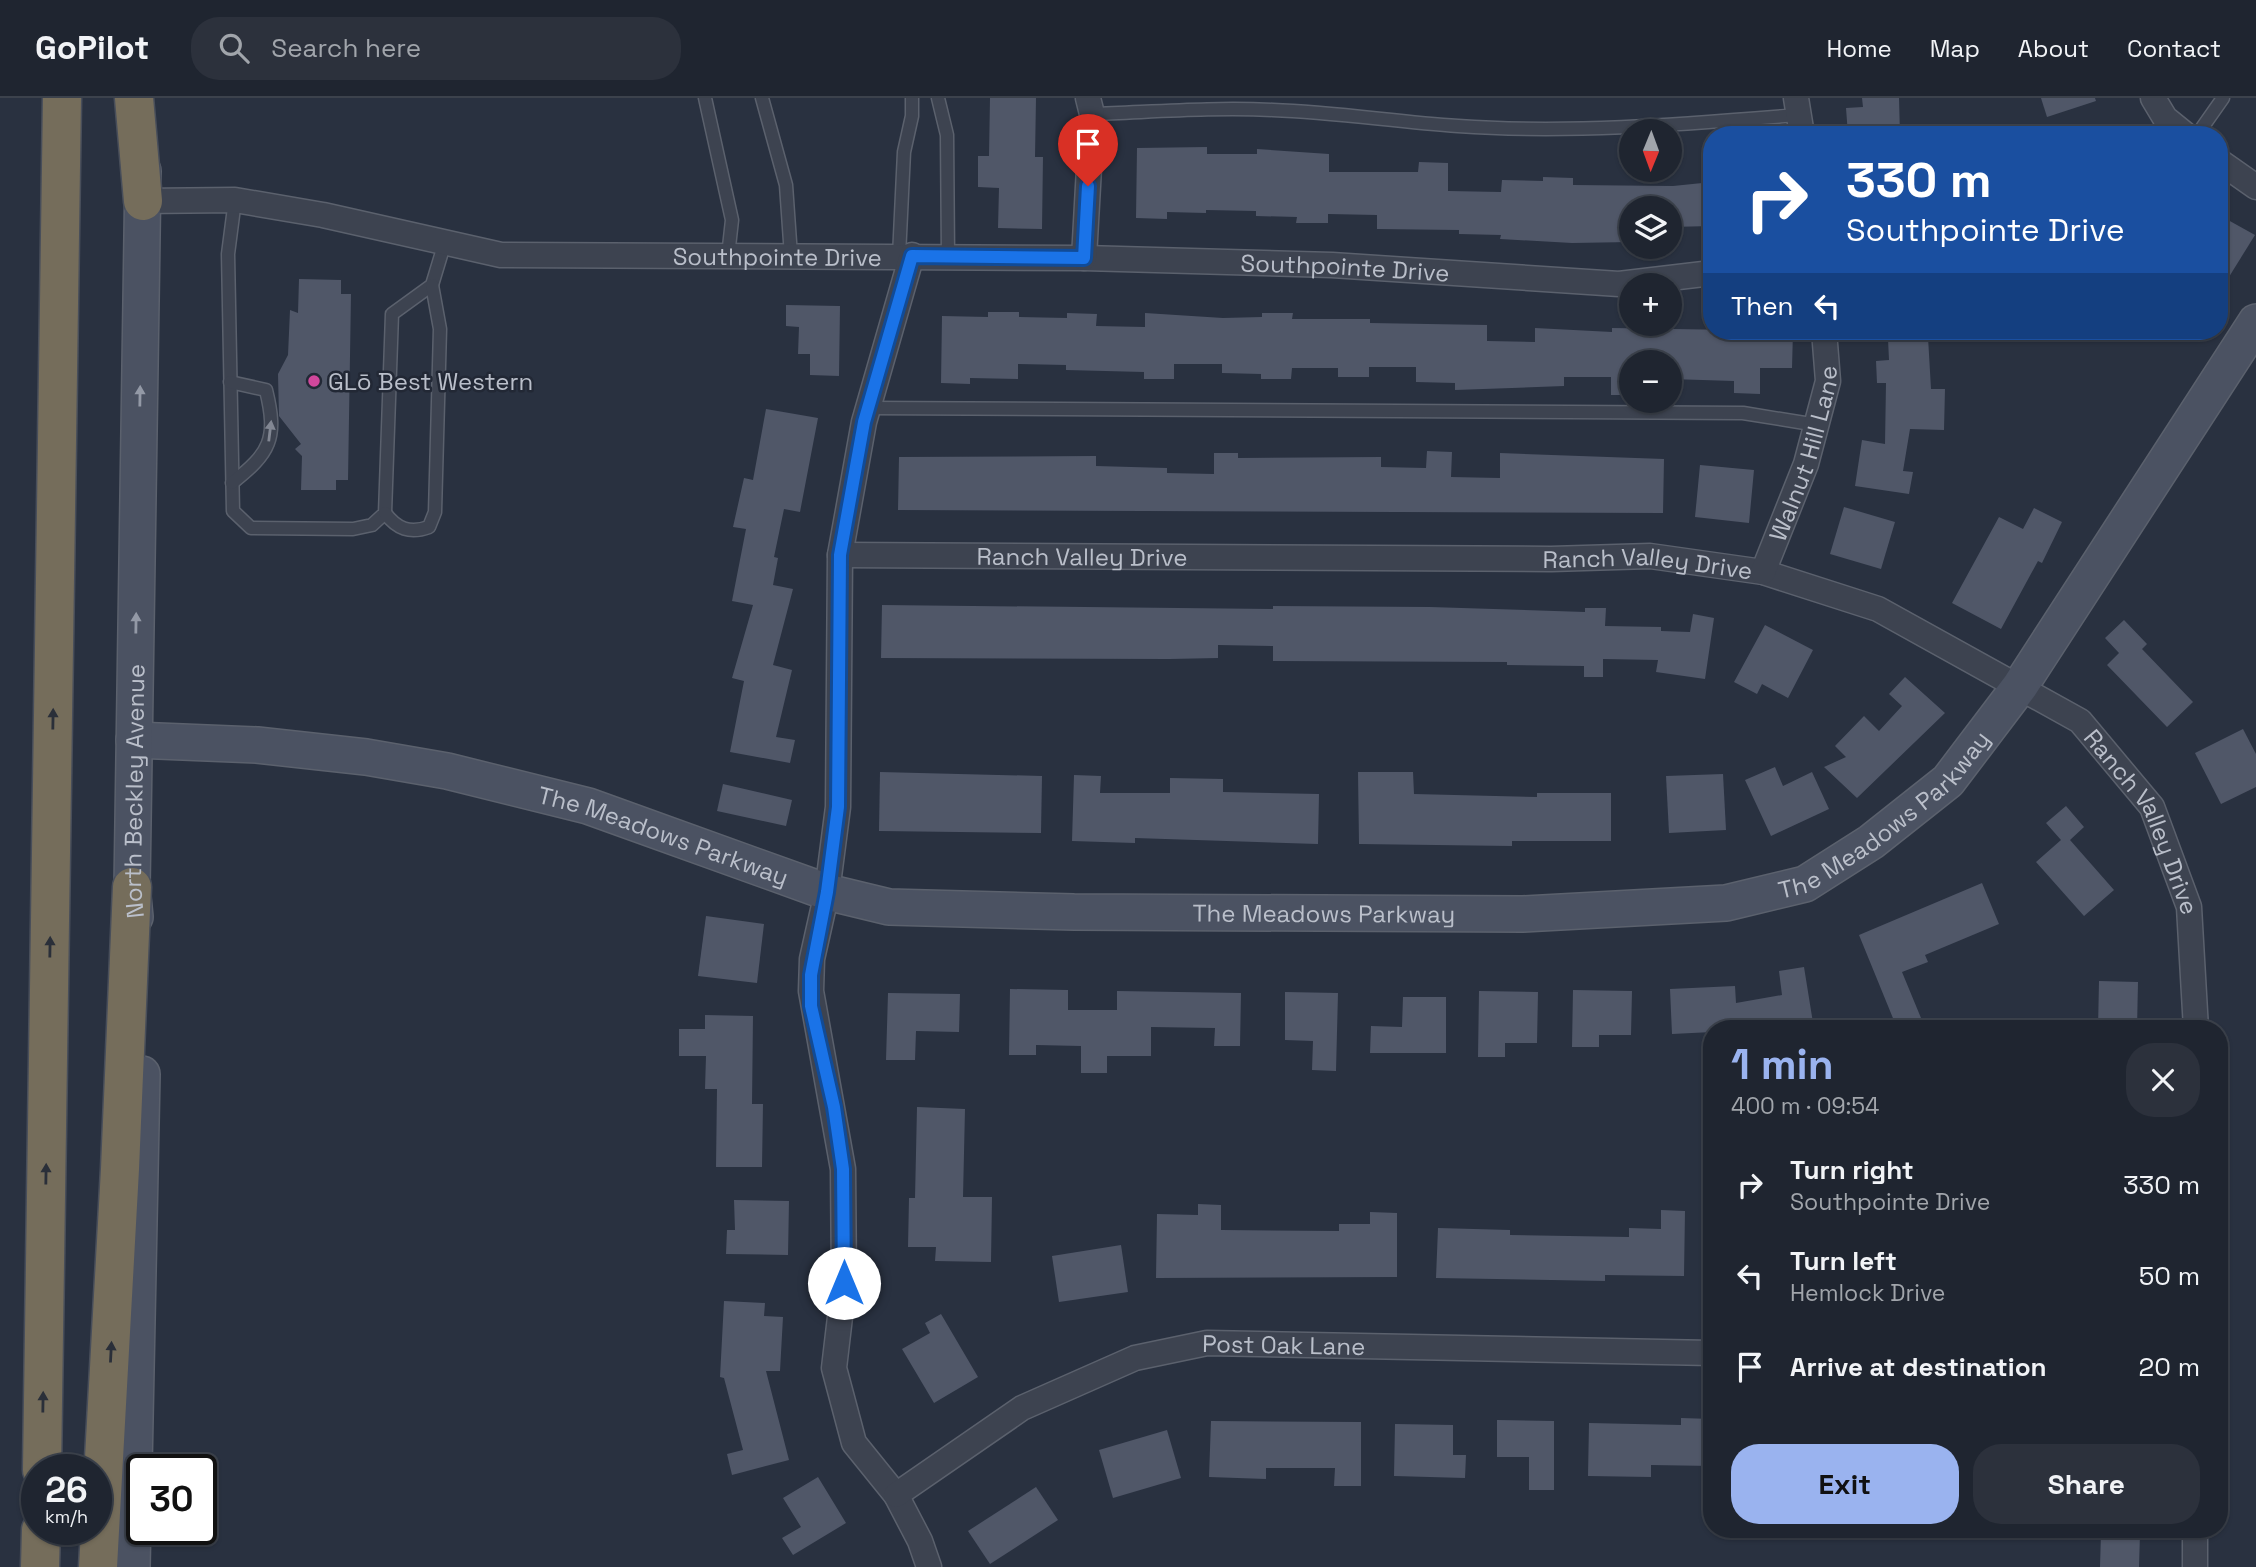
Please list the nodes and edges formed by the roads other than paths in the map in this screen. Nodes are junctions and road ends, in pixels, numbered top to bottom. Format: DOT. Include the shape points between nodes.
graph roads {
  1 [pos="62,98"];
  2 [pos="134,98"];
  3 [pos="144,98"];
  4 [pos="705,98"];
  5 [pos="762,98"];
  6 [pos="912,98"];
  7 [pos="938,98"];
  8 [pos="2153,98"];
  9 [pos="2223,98"];
  10 [pos="1090,106"];
  11 [pos="1799,116"];
  12 [pos="2175,126"];
  13 [pos="2203,126"];
  14 [pos="2228,167"];
  15 [pos="2256,187"];
  16 [pos="234,200"];
  17 [pos="143,201"];
  18 [pos="445,242"];
  19 [pos="728,256"];
  20 [pos="790,256"];
  21 [pos="906,256"];
  22 [pos="948,256"];
  23 [pos="1084,258"];
  24 [pos="1703,274"];
  25 [pos="432,285"];
  26 [pos="2256,322"];
  27 [pos="1826,340"];
  28 [pos="230,382"];
  29 [pos="868,408"];
  30 [pos="1817,425"];
  31 [pos="232,483"];
  32 [pos="385,513"];
  33 [pos="840,555"];
  34 [pos="1763,572"];
  35 [pos="2020,686"];
  36 [pos="134,740"];
  37 [pos="132,887"];
  38 [pos="827,892"];
  39 [pos="2195,1020"];
  40 [pos="1703,1353"];
  41 [pos="42,1454"];
  42 [pos="895,1495"];
  43 [pos="2195,1538"];
  44 [pos="41,1545"];
  45 [pos="40,1567"];
  46 [pos="98,1567"];
  47 [pos="132,1567"];
  48 [pos="929,1567"];
  49 [pos="2195,1567"];
  41 -- 1 [label="highway, one-way"];
  2 -- 17 [label="highway"];
  3 -- 17 [label="street, North Beckley Avenue"];
  4 -- 19 [label="lane" via="732,220"];
  5 -- 20 [label="lane" via="786,185"];
  6 -- 21 [label="lane" via="904,152"];
  7 -- 22 [label="lane" via="947,135"];
  8 -- 12 [label="street"];
  9 -- 13 [label="lane"];
  10 -- 11 [label="lane" via="1270,110 1459,126 1565,128"];
  10 -- 23 [label="street"];
  14 -- 15 [label="street"];
  16 -- 17 [label="street, Southpointe Drive"];
  16 -- 18 [label="street, Southpointe Drive"];
  16 -- 28 [label="lane" via="228,254"];
  36 -- 17 [label="street, North Beckley Avenue, one-way"];
  18 -- 19 [label="street, Southpointe Drive" via="501,255"];
  18 -- 25 [label="lane"];
  19 -- 20 [label="street, Southpointe Drive"];
  20 -- 21 [label="street, Southpointe Drive"];
  21 -- 22 [label="street, Southpointe Drive"];
  21 -- 29 [label="street"];
  22 -- 23 [label="street, Southpointe Drive"];
  23 -- 24 [label="street, Southpointe Drive" via="1332,265 1619,284"];
  25 -- 32 [label="lane" via="392,314"];
  25 -- 32 [label="lane" via="440,329 435,512 429,527 417,531 393,524"];
  26 -- 35 [label="street, The Meadows Parkway"];
  27 -- 30 [label="street, Walnut Hill Lane" via="1828,380"];
  28 -- 31 [label="lane"];
  31 -- 28 [label="lane, one-way" via="267,451 272,414 266,390"];
  29 -- 30 [label="lane" via="1743,413"];
  29 -- 33 [label="street"];
  30 -- 34 [label="street, Walnut Hill Lane"];
  31 -- 32 [label="lane" via="233,511 251,528 353,529 372,525"];
  33 -- 34 [label="street, Ranch Valley Drive" via="1650,556"];
  33 -- 38 [label="street" via="838,807"];
  34 -- 35 [label="street, Ranch Valley Drive" via="1878,609"];
  35 -- 38 [label="street, The Meadows Parkway" via="1948,781 1871,842 1805,884 1726,903 1523,914 1074,912 889,907"];
  35 -- 39 [label="street, Ranch Valley Drive" via="2080,721 2152,807 2189,907"];
  36 -- 37 [label="street, North Beckley Avenue"];
  36 -- 38 [label="street, The Meadows Parkway" via="257,745 447,771 588,806"];
  46 -- 37 [label="highway, one-way"];
  37 -- 47 [label="street, North Beckley Avenue" via="144,988"];
  38 -- 42 [label="street" via="812,959 811,991 843,1169 844,1283 834,1368 854,1443"];
  40 -- 42 [label="street, Post Oak Lane" via="1208,1343 1135,1358 1022,1408"];
  42 -- 48 [label="street"];
  43 -- 49 [label="street"];
  44 -- 45 [label="highway"];
}
